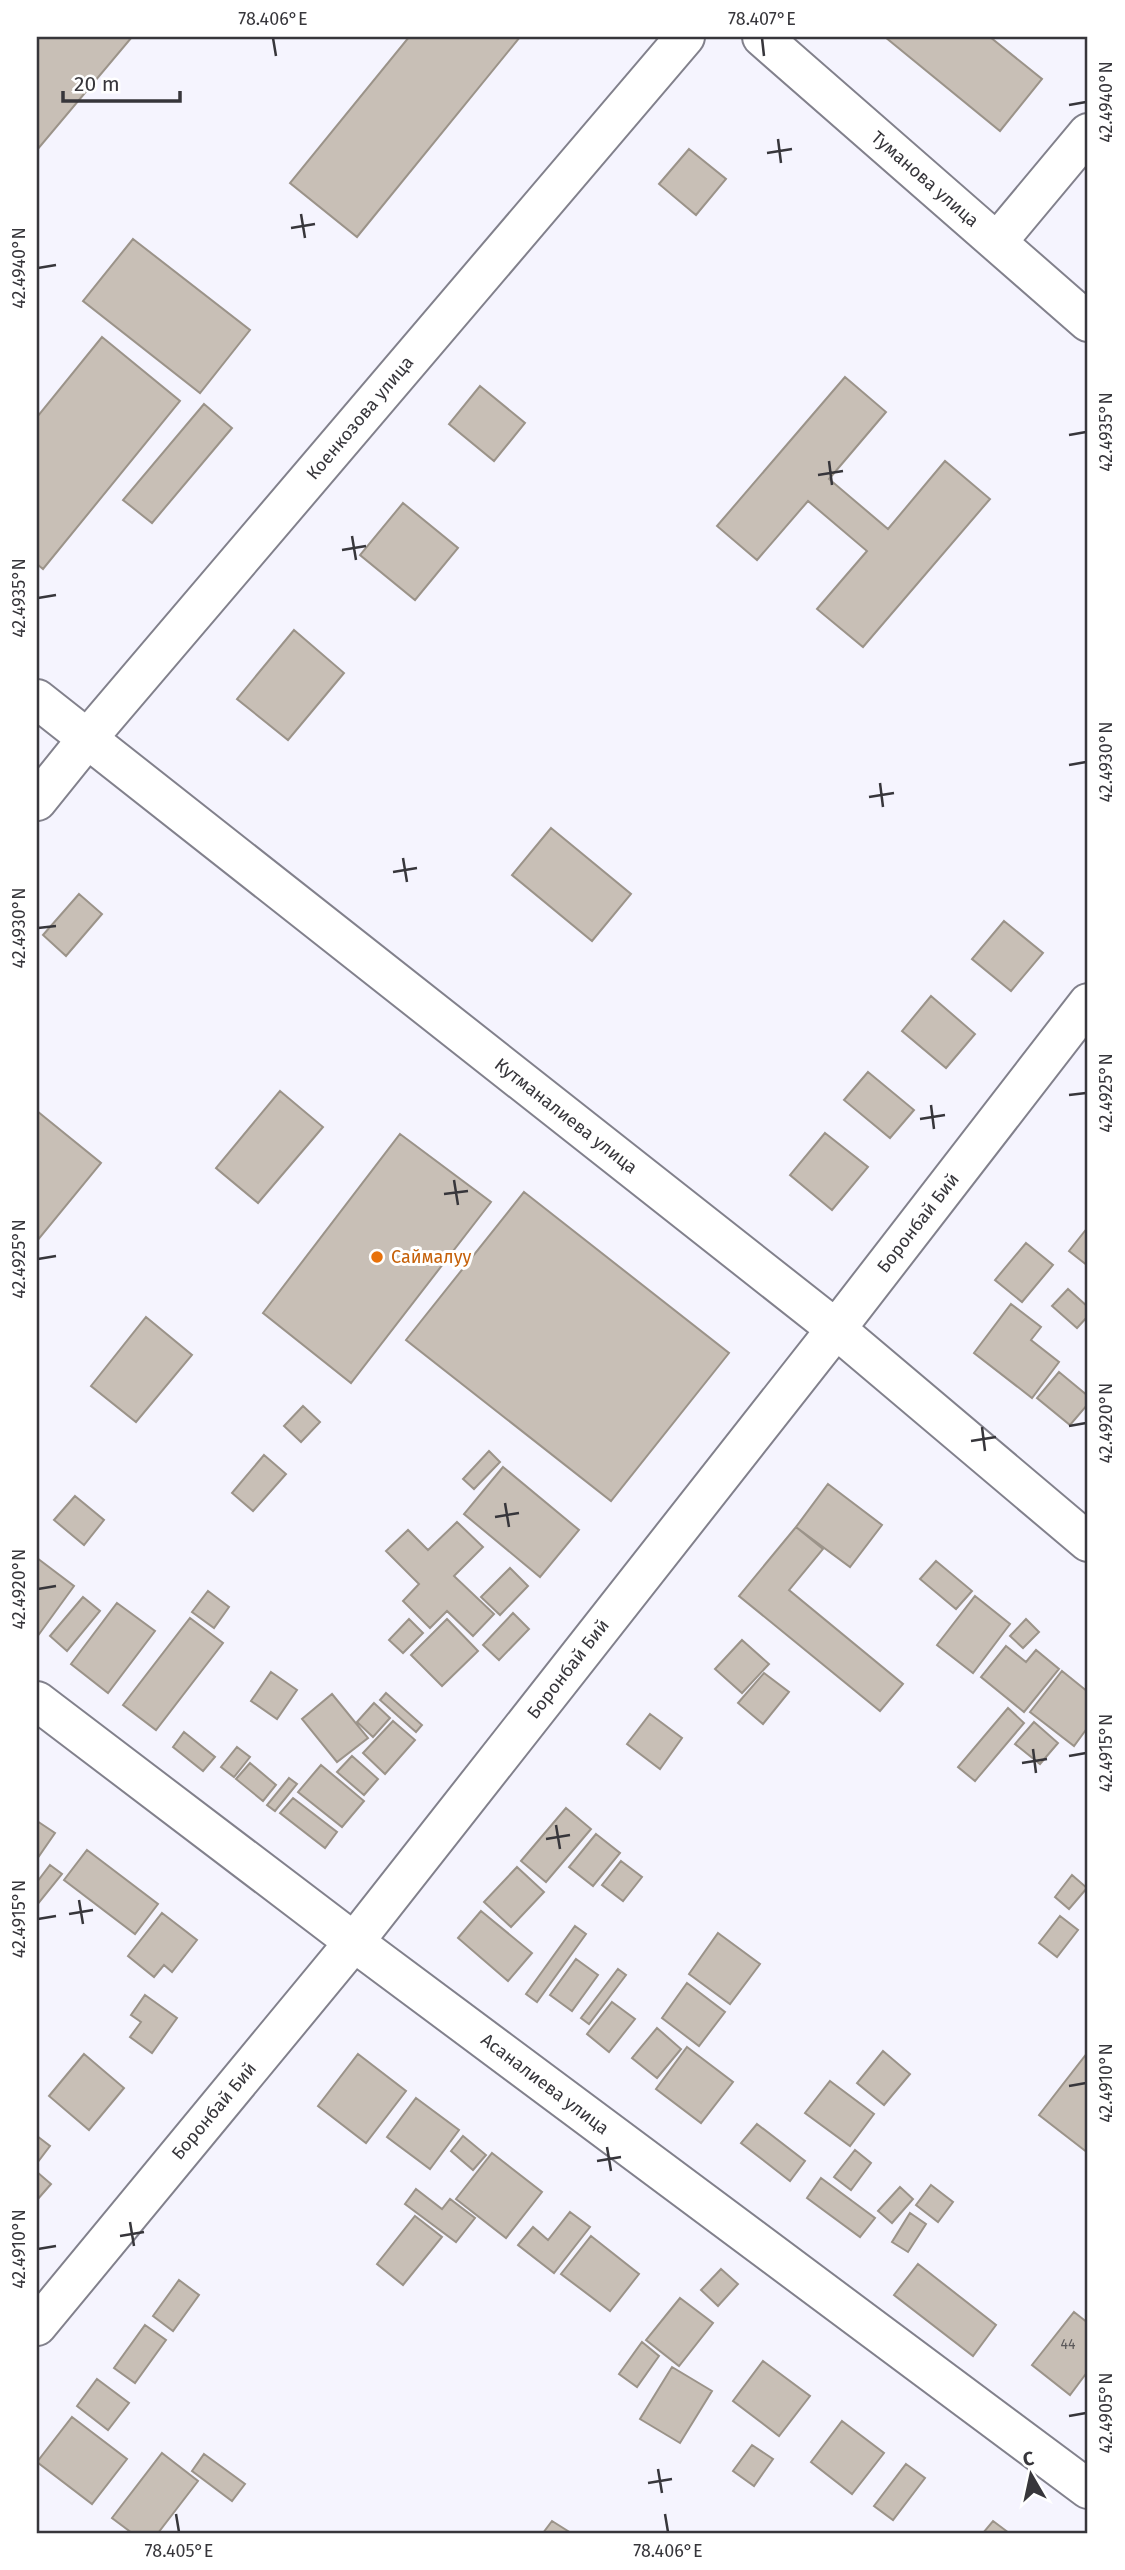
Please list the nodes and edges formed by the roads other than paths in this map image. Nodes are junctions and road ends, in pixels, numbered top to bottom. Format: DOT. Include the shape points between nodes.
graph roads {
  1 [pos="685,37"];
  2 [pos="762,37"];
  3 [pos="1088,133"];
  4 [pos="997,242"];
  5 [pos="1088,322"];
  6 [pos="37,699"];
  7 [pos="87,739"];
  8 [pos="37,801"];
  9 [pos="1088,1003"];
  10 [pos="836,1329"];
  11 [pos="1088,1542"];
  12 [pos="37,1701"];
  13 [pos="354,1942"];
  14 [pos="37,2326"];
  15 [pos="1088,2489"];
  1 -- 7 [label="street, Коенкозова улица"];
  2 -- 4 [label="street, Туманова улица"];
  3 -- 4 [label="street"];
  4 -- 5 [label="street, Туманова улица"];
  6 -- 7 [label="street, Кутманалиева улица"];
  7 -- 8 [label="street, Коенкозова улица"];
  7 -- 10 [label="street, Кутманалиева улица"];
  9 -- 10 [label="street, Боронбай Бий"];
  10 -- 11 [label="street, Кутманалиева улица"];
  10 -- 13 [label="street, Боронбай Бий"];
  12 -- 13 [label="street, Асаналиева улица"];
  13 -- 14 [label="street, Боронбай Бий"];
  13 -- 15 [label="street, Асаналиева улица"];
}
